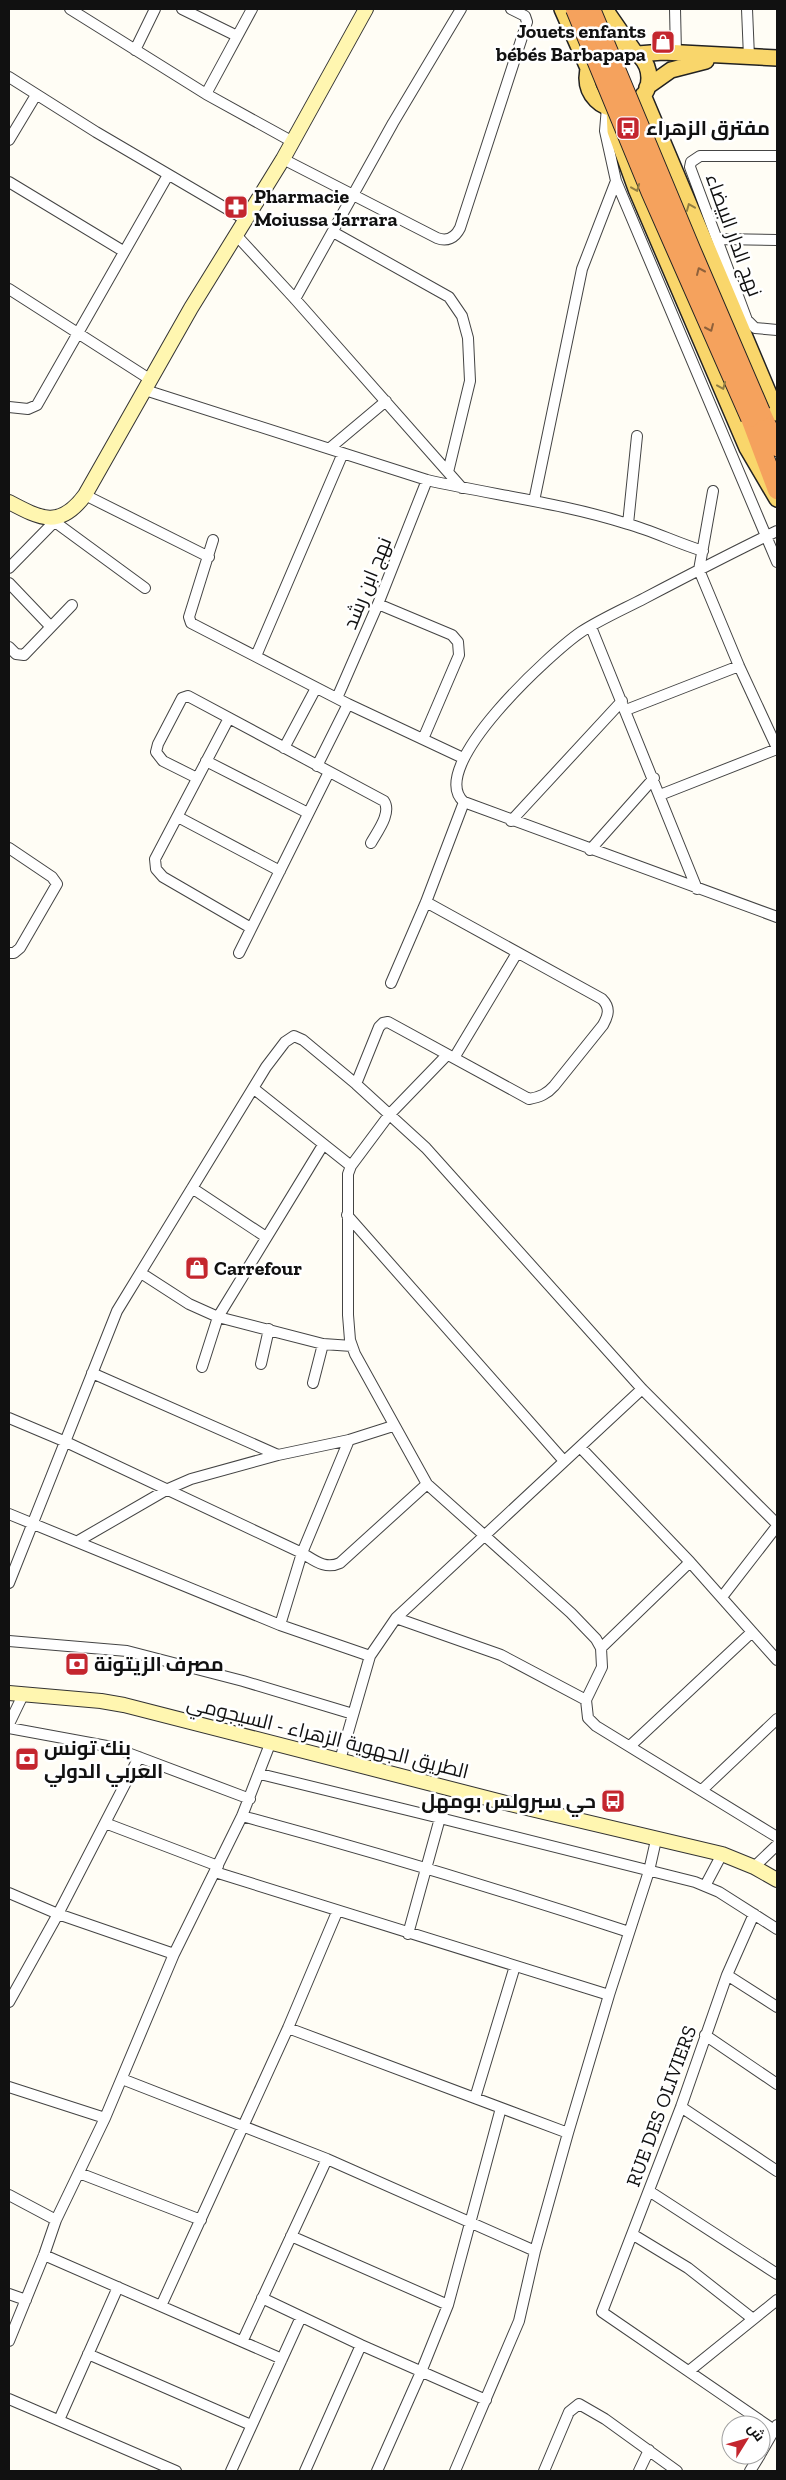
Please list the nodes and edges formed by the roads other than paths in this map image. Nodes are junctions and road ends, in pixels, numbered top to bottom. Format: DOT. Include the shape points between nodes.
graph roads {
  1 [pos="70,9"];
  2 [pos="155,9"];
  3 [pos="182,9"];
  4 [pos="252,9"];
  5 [pos="366,9"];
  6 [pos="461,9"];
  7 [pos="511,9"];
  8 [pos="562,9"];
  9 [pos="576,9"];
  10 [pos="591,9"];
  11 [pos="605,9"];
  12 [pos="674,9"];
  13 [pos="747,9"];
  14 [pos="237,36"];
  15 [pos="135,50"];
  16 [pos="636,52"];
  17 [pos="676,53"];
  18 [pos="727,57"];
  19 [pos="749,57"];
  20 [pos="777,58"];
  21 [pos="588,68"];
  22 [pos="9,77"];
  23 [pos="645,91"];
  24 [pos="206,94"];
  25 [pos="36,95"];
  26 [pos="610,108"];
  27 [pos="9,140"];
  28 [pos="293,142"];
  29 [pos="777,156"];
  30 [pos="283,159"];
  31 [pos="168,175"];
  32 [pos="616,180"];
  33 [pos="9,182"];
  34 [pos="354,194"];
  35 [pos="246,220"];
  36 [pos="333,232"];
  37 [pos="237,236"];
  38 [pos="718,239"];
  39 [pos="777,240"];
  40 [pos="123,251"];
  41 [pos="9,288"];
  42 [pos="295,299"];
  43 [pos="777,330"];
  44 [pos="78,333"];
  45 [pos="148,385"];
  46 [pos="386,401"];
  47 [pos="9,407"];
  48 [pos="763,414"];
  49 [pos="637,436"];
  50 [pos="330,448"];
  51 [pos="777,448"];
  52 [pos="343,453"];
  53 [pos="448,472"];
  54 [pos="427,480"];
  55 [pos="462,488"];
  56 [pos="777,490"];
  57 [pos="713,491"];
  58 [pos="85,494"];
  59 [pos="534,500"];
  60 [pos="777,500"];
  61 [pos="9,502"];
  62 [pos="57,519"];
  63 [pos="628,524"];
  64 [pos="777,531"];
  65 [pos="766,536"];
  66 [pos="213,540"];
  67 [pos="703,551"];
  68 [pos="209,557"];
  69 [pos="777,562"];
  70 [pos="9,568"];
  71 [pos="699,570"];
  72 [pos="9,583"];
  73 [pos="144,588"];
  74 [pos="378,604"];
  75 [pos="72,605"];
  76 [pos="51,627"];
  77 [pos="591,627"];
  78 [pos="9,647"];
  79 [pos="256,656"];
  80 [pos="739,666"];
  81 [pos="316,688"];
  82 [pos="337,698"];
  83 [pos="348,704"];
  84 [pos="624,705"];
  85 [pos="229,718"];
  86 [pos="423,739"];
  87 [pos="284,748"];
  88 [pos="777,749"];
  89 [pos="463,758"];
  90 [pos="206,761"];
  91 [pos="317,766"];
  92 [pos="329,772"];
  93 [pos="197,778"];
  94 [pos="654,778"];
  95 [pos="660,795"];
  96 [pos="464,802"];
  97 [pos="308,813"];
  98 [pos="178,817"];
  99 [pos="511,821"];
  100 [pos="371,843"];
  101 [pos="9,848"];
  102 [pos="590,850"];
  103 [pos="280,871"];
  104 [pos="697,888"];
  105 [pos="426,902"];
  106 [pos="777,917"];
  107 [pos="251,928"];
  108 [pos="9,953"];
  109 [pos="239,953"];
  110 [pos="517,953"];
  111 [pos="391,983"];
  112 [pos="450,1056"];
  113 [pos="356,1084"];
  114 [pos="253,1088"];
  115 [pos="390,1115"];
  116 [pos="323,1145"];
  117 [pos="351,1166"];
  118 [pos="192,1188"];
  119 [pos="347,1214"];
  120 [pos="266,1237"];
  121 [pos="141,1273"];
  122 [pos="218,1317"];
  123 [pos="269,1330"];
  124 [pos="324,1344"];
  125 [pos="352,1346"];
  126 [pos="261,1364"];
  127 [pos="202,1367"];
  128 [pos="92,1373"];
  129 [pos="312,1384"];
  130 [pos="642,1389"];
  131 [pos="9,1418"];
  132 [pos="393,1426"];
  133 [pos="349,1440"];
  134 [pos="66,1442"];
  135 [pos="580,1447"];
  136 [pos="278,1456"];
  137 [pos="564,1462"];
  138 [pos="427,1484"];
  139 [pos="168,1489"];
  140 [pos="9,1514"];
  141 [pos="34,1524"];
  142 [pos="777,1525"];
  143 [pos="483,1536"];
  144 [pos="78,1541"];
  145 [pos="302,1553"];
  146 [pos="690,1562"];
  147 [pos="9,1583"];
  148 [pos="722,1597"];
  149 [pos="396,1618"];
  150 [pos="280,1625"];
  151 [pos="752,1632"];
  152 [pos="9,1640"];
  153 [pos="602,1648"];
  154 [pos="370,1656"];
  155 [pos="777,1660"];
  156 [pos="16,1694"];
  157 [pos="586,1700"];
  158 [pos="353,1714"];
  159 [pos="777,1719"];
  160 [pos="9,1724"];
  161 [pos="9,1728"];
  162 [pos="270,1744"];
  163 [pos="630,1746"];
  164 [pos="139,1757"];
  165 [pos="340,1760"];
  166 [pos="260,1774"];
  167 [pos="702,1790"];
  168 [pos="250,1799"];
  169 [pos="242,1816"];
  170 [pos="440,1818"];
  171 [pos="105,1823"];
  172 [pos="777,1837"];
  173 [pos="656,1840"];
  174 [pos="777,1845"];
  175 [pos="722,1854"];
  176 [pos="754,1867"];
  177 [pos="426,1868"];
  178 [pos="216,1869"];
  179 [pos="649,1871"];
  180 [pos="777,1880"];
  181 [pos="705,1886"];
  182 [pos="9,1893"];
  183 [pos="337,1912"];
  184 [pos="58,1914"];
  185 [pos="754,1914"];
  186 [pos="777,1929"];
  187 [pos="629,1932"];
  188 [pos="408,1934"];
  189 [pos="174,1954"];
  190 [pos="514,1966"];
  191 [pos="727,1974"];
  192 [pos="609,1995"];
  193 [pos="9,1999"];
  194 [pos="777,2007"];
  195 [pos="288,2028"];
  196 [pos="705,2035"];
  197 [pos="122,2079"];
  198 [pos="777,2084"];
  199 [pos="9,2087"];
  200 [pos="475,2098"];
  201 [pos="681,2107"];
  202 [pos="501,2108"];
  203 [pos="105,2118"];
  204 [pos="243,2126"];
  205 [pos="568,2133"];
  206 [pos="327,2159"];
  207 [pos="777,2171"];
  208 [pos="79,2172"];
  209 [pos="649,2191"];
  210 [pos="9,2195"];
  211 [pos="56,2220"];
  212 [pos="201,2220"];
  213 [pos="471,2223"];
  214 [pos="632,2234"];
  215 [pos="291,2236"];
  216 [pos="535,2251"];
  217 [pos="44,2255"];
  218 [pos="777,2274"];
  219 [pos="118,2287"];
  220 [pos="9,2294"];
  221 [pos="262,2298"];
  222 [pos="26,2300"];
  223 [pos="777,2300"];
  224 [pos="448,2305"];
  225 [pos="161,2306"];
  226 [pos="301,2317"];
  227 [pos="753,2319"];
  228 [pos="243,2340"];
  229 [pos="9,2341"];
  230 [pos="361,2345"];
  231 [pos="88,2354"];
  232 [pos="282,2359"];
  233 [pos="689,2371"];
  234 [pos="421,2372"];
  235 [pos="9,2399"];
  236 [pos="486,2400"];
  237 [pos="59,2420"];
  238 [pos="251,2425"];
  239 [pos="776,2429"];
  240 [pos="649,2450"];
  241 [pos="176,2471"];
  242 [pos="231,2471"];
  243 [pos="305,2471"];
  244 [pos="377,2471"];
  245 [pos="455,2471"];
  246 [pos="544,2471"];
  247 [pos="639,2471"];
  248 [pos="677,2471"];
  1 -- 15 [label="street"];
  2 -- 15 [label="street"];
  3 -- 14 [label="street"];
  4 -- 14 [label="street"];
  5 -- 28 [label="main road"];
  6 -- 34 [label="street"];
  7 -- 34 [label="street" via="525,16 527,22 458,233 445,240 437,238"];
  8 -- 21 [label="main road"];
  9 -- 48 [label="highway, one-way, bridge" via="650,191"];
  48 -- 10 [label="highway, one-way, bridge"];
  11 -- 16 [label="main road"];
  12 -- 17 [label="street"];
  13 -- 19 [label="street"];
  14 -- 24 [label="street"];
  15 -- 24 [label="street"];
  16 -- 17 [label="main road"];
  16 -- 21 [label="main road" via="612,47 593,58"];
  16 -- 23 [label="main road" via="647,69"];
  17 -- 18 [label="main road"];
  18 -- 19 [label="main road"];
  18 -- 23 [label="main road" via="680,66 667,72"];
  19 -- 20 [label="main road"];
  21 -- 26 [label="main road" via="590,91 594,98"];
  22 -- 25 [label="street"];
  23 -- 26 [label="main road" via="630,106"];
  48 -- 23 [label="main road, one-way"];
  24 -- 28 [label="street"];
  25 -- 27 [label="street"];
  25 -- 31 [label="street"];
  26 -- 32 [label="street" via="605,131"];
  26 -- 60 [label="main road, one-way" via="636,189 747,448"];
  28 -- 30 [label="main road"];
  29 -- 38 [label="street, نهج الدار البيضاء" via="700,156 694,159 690,167"];
  30 -- 34 [label="street"];
  30 -- 35 [label="main road"];
  31 -- 35 [label="street"];
  31 -- 40 [label="street"];
  32 -- 59 [label="street" via="582,268"];
  32 -- 65 [label="street"];
  33 -- 40 [label="street"];
  34 -- 36 [label="street"];
  35 -- 37 [label="main road"];
  36 -- 42 [label="street"];
  36 -- 53 [label="street" via="449,297 462,316 468,338 470,381"];
  37 -- 42 [label="street"];
  37 -- 45 [label="main road"];
  38 -- 39 [label="street"];
  38 -- 43 [label="street, نهج الدار البيضاء" via="747,320 755,328"];
  40 -- 44 [label="street"];
  41 -- 44 [label="street"];
  42 -- 46 [label="street"];
  44 -- 45 [label="street"];
  44 -- 47 [label="street" via="37,405 28,409"];
  45 -- 50 [label="street"];
  45 -- 58 [label="main road"];
  46 -- 50 [label="street"];
  46 -- 53 [label="street"];
  48 -- 51 [label="highway"];
  48 -- 56 [label="highway"];
  49 -- 63 [label="street"];
  50 -- 52 [label="street"];
  52 -- 54 [label="street"];
  52 -- 79 [label="street"];
  53 -- 55 [label="street"];
  54 -- 55 [label="street"];
  54 -- 74 [label="street, نهج ابن رشد"];
  55 -- 59 [label="street"];
  57 -- 67 [label="street"];
  58 -- 62 [label="main road" via="73,509"];
  58 -- 68 [label="street"];
  59 -- 63 [label="street"];
  61 -- 62 [label="main road" via="41,518"];
  62 -- 70 [label="street"];
  62 -- 73 [label="street"];
  63 -- 67 [label="street"];
  64 -- 65 [label="street"];
  65 -- 69 [label="street"];
  65 -- 71 [label="street"];
  66 -- 68 [label="street"];
  67 -- 71 [label="street"];
  68 -- 79 [label="street" via="190,620"];
  71 -- 77 [label="street"];
  71 -- 80 [label="street"];
  72 -- 76 [label="street"];
  74 -- 82 [label="street, نهج ابن رشد"];
  74 -- 86 [label="street" via="452,635 458,642 459,655"];
  75 -- 76 [label="street"];
  76 -- 78 [label="street" via="24,655 16,654"];
  77 -- 84 [label="street"];
  77 -- 89 [label="street" via="555,652 512,696 478,734"];
  79 -- 81 [label="street"];
  80 -- 84 [label="street"];
  80 -- 88 [label="street"];
  81 -- 82 [label="street"];
  81 -- 87 [label="street"];
  82 -- 83 [label="street"];
  83 -- 86 [label="street"];
  83 -- 91 [label="street"];
  84 -- 94 [label="street"];
  84 -- 99 [label="street"];
  85 -- 87 [label="street"];
  85 -- 90 [label="street"];
  85 -- 93 [label="street" via="188,696 182,698 156,748 157,755"];
  86 -- 89 [label="street"];
  87 -- 91 [label="street"];
  88 -- 95 [label="street"];
  89 -- 96 [label="street" via="456,789"];
  90 -- 93 [label="street"];
  90 -- 97 [label="street"];
  91 -- 92 [label="street"];
  92 -- 97 [label="street"];
  92 -- 100 [label="street" via="386,803 386,812"];
  93 -- 98 [label="street"];
  94 -- 95 [label="street"];
  94 -- 102 [label="street"];
  95 -- 104 [label="street"];
  96 -- 99 [label="street"];
  96 -- 105 [label="street"];
  97 -- 103 [label="street"];
  98 -- 103 [label="street"];
  98 -- 107 [label="street" via="155,859 156,868 163,877"];
  99 -- 102 [label="street"];
  101 -- 108 [label="street" via="52,877 57,884 20,948"];
  102 -- 104 [label="street"];
  103 -- 107 [label="street"];
  104 -- 106 [label="street"];
  105 -- 110 [label="street"];
  105 -- 111 [label="street"];
  107 -- 109 [label="street"];
  110 -- 112 [label="street"];
  110 -- 112 [label="street" via="602,999 608,1011 603,1025 549,1091 536,1098 529,1099"];
  112 -- 113 [label="street" via="391,1023 383,1022"];
  112 -- 115 [label="street"];
  113 -- 114 [label="street" via="294,1036 286,1042"];
  113 -- 115 [label="street"];
  114 -- 116 [label="street"];
  114 -- 118 [label="street"];
  115 -- 117 [label="street"];
  115 -- 130 [label="street" via="448,1172"];
  116 -- 117 [label="street"];
  116 -- 120 [label="street"];
  117 -- 119 [label="street" via="347,1183"];
  118 -- 120 [label="street"];
  118 -- 121 [label="street"];
  119 -- 125 [label="street" via="348,1315"];
  119 -- 137 [label="street"];
  120 -- 122 [label="street"];
  121 -- 122 [label="street" via="189,1304"];
  121 -- 128 [label="street" via="117,1311"];
  122 -- 123 [label="street"];
  122 -- 127 [label="street"];
  123 -- 124 [label="street"];
  123 -- 126 [label="street"];
  124 -- 125 [label="street"];
  124 -- 129 [label="street"];
  125 -- 132 [label="street"];
  128 -- 134 [label="street"];
  128 -- 136 [label="street"];
  130 -- 135 [label="street"];
  130 -- 142 [label="street"];
  131 -- 134 [label="street"];
  132 -- 133 [label="street"];
  132 -- 138 [label="street"];
  133 -- 136 [label="street"];
  133 -- 145 [label="street"];
  134 -- 139 [label="street"];
  134 -- 141 [label="street"];
  135 -- 137 [label="street"];
  135 -- 146 [label="street"];
  136 -- 139 [label="street" via="191,1479"];
  137 -- 143 [label="street"];
  138 -- 143 [label="street"];
  138 -- 145 [label="street" via="335,1566 322,1565"];
  139 -- 144 [label="street"];
  139 -- 145 [label="street"];
  140 -- 141 [label="street"];
  141 -- 144 [label="street"];
  141 -- 147 [label="street"];
  142 -- 148 [label="street"];
  143 -- 149 [label="street"];
  143 -- 153 [label="street" via="571,1613"];
  144 -- 150 [label="street"];
  145 -- 150 [label="street"];
  146 -- 148 [label="street"];
  146 -- 153 [label="street"];
  148 -- 151 [label="street"];
  149 -- 154 [label="street"];
  149 -- 157 [label="street" via="501,1655"];
  150 -- 154 [label="street"];
  151 -- 155 [label="street"];
  151 -- 163 [label="street"];
  152 -- 158 [label="street" via="127,1651"];
  153 -- 157 [label="street" via="602,1667"];
  154 -- 158 [label="street"];
  156 -- 160 [label="street"];
  156 -- 162 [label="main road, الطريق الجهوية الزهراء - السيجومي" via="124,1705"];
  157 -- 163 [label="street" via="591,1722"];
  158 -- 165 [label="street"];
  159 -- 167 [label="street"];
  161 -- 164 [label="street" via="89,1742"];
  162 -- 165 [label="main road, الطريق الجهوية الزهراء - السيجومي"];
  162 -- 166 [label="street"];
  163 -- 167 [label="street"];
  164 -- 168 [label="street"];
  164 -- 171 [label="street"];
  165 -- 173 [label="main road, الطريق الجهوية الزهراء - السيجومي"];
  166 -- 168 [label="street"];
  166 -- 170 [label="street"];
  167 -- 172 [label="street"];
  168 -- 169 [label="street"];
  169 -- 177 [label="street"];
  169 -- 178 [label="street"];
  170 -- 177 [label="street"];
  170 -- 179 [label="street"];
  171 -- 178 [label="street"];
  171 -- 184 [label="street"];
  173 -- 175 [label="main road, الطريق الجهوية الزهراء - السيجومي"];
  173 -- 179 [label="street"];
  174 -- 176 [label="street"];
  175 -- 176 [label="main road, الطريق الجهوية الزهراء - السيجومي"];
  175 -- 181 [label="street"];
  176 -- 180 [label="main road, الطريق الجهوية الزهراء - السيجومي"];
  177 -- 187 [label="street"];
  177 -- 188 [label="street"];
  178 -- 183 [label="street"];
  178 -- 189 [label="street"];
  179 -- 181 [label="street"];
  179 -- 187 [label="street"];
  181 -- 185 [label="street"];
  182 -- 184 [label="street"];
  183 -- 188 [label="street"];
  183 -- 195 [label="street"];
  184 -- 189 [label="street"];
  184 -- 193 [label="street"];
  185 -- 186 [label="street"];
  185 -- 191 [label="street, RUE DES OLIVIERS"];
  187 -- 192 [label="street"];
  188 -- 190 [label="street"];
  189 -- 197 [label="street"];
  190 -- 192 [label="street"];
  190 -- 200 [label="street"];
  191 -- 194 [label="street"];
  191 -- 196 [label="street, RUE DES OLIVIERS"];
  192 -- 205 [label="street"];
  195 -- 200 [label="street"];
  195 -- 204 [label="street"];
  196 -- 198 [label="street"];
  196 -- 201 [label="street, RUE DES OLIVIERS"];
  197 -- 203 [label="street"];
  197 -- 204 [label="street"];
  199 -- 203 [label="street"];
  200 -- 202 [label="street"];
  201 -- 207 [label="street"];
  201 -- 209 [label="street, RUE DES OLIVIERS"];
  202 -- 205 [label="street"];
  202 -- 213 [label="street"];
  203 -- 208 [label="street"];
  204 -- 206 [label="street"];
  204 -- 212 [label="street"];
  205 -- 216 [label="street"];
  206 -- 213 [label="street"];
  206 -- 215 [label="street"];
  208 -- 211 [label="street"];
  208 -- 212 [label="street"];
  209 -- 214 [label="street, RUE DES OLIVIERS"];
  209 -- 218 [label="street"];
  210 -- 211 [label="street"];
  211 -- 217 [label="street"];
  212 -- 225 [label="street"];
  213 -- 216 [label="street"];
  213 -- 224 [label="street"];
  214 -- 227 [label="street" via="682,2264"];
  214 -- 233 [label="street, RUE DES OLIVIERS" via="602,2312"];
  215 -- 221 [label="street"];
  215 -- 224 [label="street"];
  216 -- 236 [label="street" via="519,2321"];
  217 -- 219 [label="street"];
  217 -- 222 [label="street"];
  219 -- 225 [label="street"];
  219 -- 231 [label="street"];
  220 -- 222 [label="street"];
  221 -- 226 [label="street"];
  221 -- 228 [label="street"];
  222 -- 229 [label="street"];
  223 -- 227 [label="street"];
  224 -- 234 [label="street"];
  225 -- 228 [label="street"];
  226 -- 230 [label="street"];
  226 -- 232 [label="street"];
  227 -- 233 [label="street"];
  228 -- 232 [label="street"];
  230 -- 234 [label="street"];
  230 -- 243 [label="street"];
  231 -- 237 [label="street"];
  231 -- 238 [label="street"];
  232 -- 238 [label="street"];
  233 -- 239 [label="street"];
  234 -- 236 [label="street"];
  234 -- 244 [label="street"];
  235 -- 237 [label="street"];
  236 -- 245 [label="street"];
  237 -- 241 [label="street"];
  238 -- 242 [label="street"];
  240 -- 246 [label="street" via="579,2404 569,2412"];
  240 -- 247 [label="street"];
  240 -- 248 [label="street"];
}
